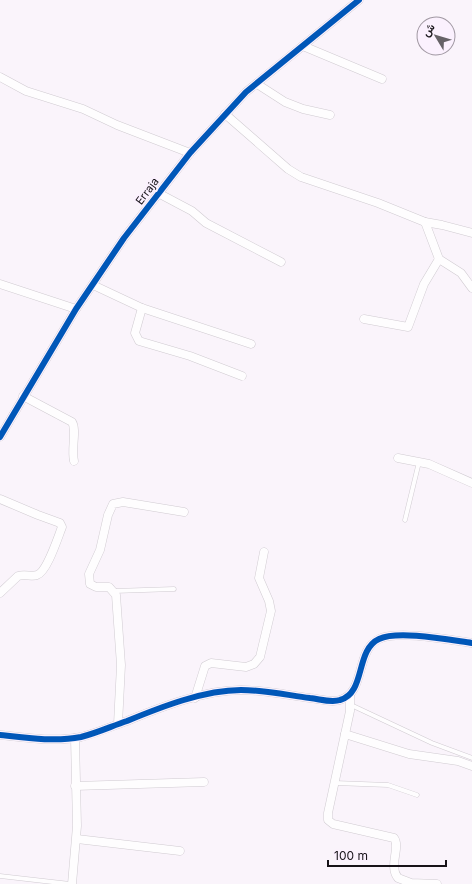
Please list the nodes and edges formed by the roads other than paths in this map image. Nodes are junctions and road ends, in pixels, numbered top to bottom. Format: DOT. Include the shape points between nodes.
graph roads {
  1 [pos="359,0"];
  2 [pos="303,46"];
  3 [pos="1,78"];
  4 [pos="382,79"];
  5 [pos="257,84"];
  6 [pos="225,114"];
  7 [pos="330,115"];
  8 [pos="190,153"];
  9 [pos="158,192"];
  10 [pos="425,222"];
  11 [pos="472,233"];
  12 [pos="439,259"];
  13 [pos="281,262"];
  14 [pos="0,284"];
  15 [pos="92,285"];
  16 [pos="472,288"];
  17 [pos="142,308"];
  18 [pos="76,309"];
  19 [pos="364,319"];
  20 [pos="251,344"];
  21 [pos="242,376"];
  22 [pos="23,396"];
  23 [pos="0,437"];
  24 [pos="398,458"];
  25 [pos="74,461"];
  26 [pos="419,461"];
  27 [pos="472,483"];
  28 [pos="0,499"];
  29 [pos="184,512"];
  30 [pos="405,520"];
  31 [pos="264,552"];
  32 [pos="174,589"];
  33 [pos="114,591"];
  34 [pos="0,593"];
  35 [pos="472,642"];
  36 [pos="350,694"];
  37 [pos="195,698"];
  38 [pos="351,705"];
  39 [pos="118,724"];
  40 [pos="345,734"];
  41 [pos="0,735"];
  42 [pos="75,738"];
  43 [pos="472,758"];
  44 [pos="472,766"];
  45 [pos="204,782"];
  46 [pos="334,783"];
  47 [pos="76,786"];
  48 [pos="417,795"];
  49 [pos="76,839"];
  50 [pos="180,851"];
  51 [pos="0,876"];
  52 [pos="71,884"];
  53 [pos="437,884"];
  1 -- 2 [label="street, Erraja"];
  2 -- 4 [label="street"];
  2 -- 5 [label="street, Erraja"];
  3 -- 8 [label="street" via="26,91 83,110 117,126"];
  5 -- 6 [label="street, Erraja"];
  5 -- 7 [label="street" via="284,102"];
  6 -- 8 [label="street, Erraja"];
  6 -- 10 [label="street" via="300,178 378,203"];
  8 -- 9 [label="street, Erraja"];
  9 -- 13 [label="street" via="192,211 206,223"];
  9 -- 15 [label="street, Erraja"];
  10 -- 11 [label="street"];
  10 -- 12 [label="street"];
  12 -- 16 [label="street" via="460,273"];
  12 -- 19 [label="street" via="424,284 408,327"];
  14 -- 18 [label="street"];
  15 -- 17 [label="street"];
  15 -- 18 [label="street, Erraja"];
  17 -- 20 [label="street"];
  17 -- 21 [label="street" via="135,334 139,341 190,356"];
  18 -- 22 [label="street, Erraja"];
  22 -- 23 [label="street, Erraja"];
  22 -- 25 [label="street" via="72,422"];
  24 -- 26 [label="street"];
  26 -- 27 [label="street"];
  26 -- 30 [label="lane"];
  28 -- 34 [label="street" via="38,516 57,521 62,527 41,573 35,576 18,576"];
  29 -- 33 [label="street" via="123,502 113,504 100,550 88,579 92,586 108,587"];
  31 -- 37 [label="street" via="260,578 271,611 262,653 257,662 250,666 210,663 205,666"];
  32 -- 33 [label="lane"];
  33 -- 39 [label="street" via="118,608 122,665"];
  35 -- 36 [label="street" via="395,635 378,639 370,646"];
  36 -- 37 [label="street" via="342,700 334,701 240,690"];
  36 -- 38 [label="street"];
  37 -- 39 [label="street"];
  38 -- 40 [label="street"];
  38 -- 43 [label="lane" via="432,743"];
  39 -- 42 [label="street"];
  40 -- 44 [label="street" via="397,751 458,761"];
  40 -- 46 [label="street"];
  41 -- 42 [label="street"];
  42 -- 47 [label="street"];
  45 -- 47 [label="street"];
  46 -- 48 [label="lane" via="388,785"];
  46 -- 53 [label="street" via="327,817 330,822 394,838 394,869 398,878 411,883"];
  47 -- 49 [label="street"];
  49 -- 50 [label="street"];
  49 -- 52 [label="street"];
  51 -- 52 [label="lane"];
}
